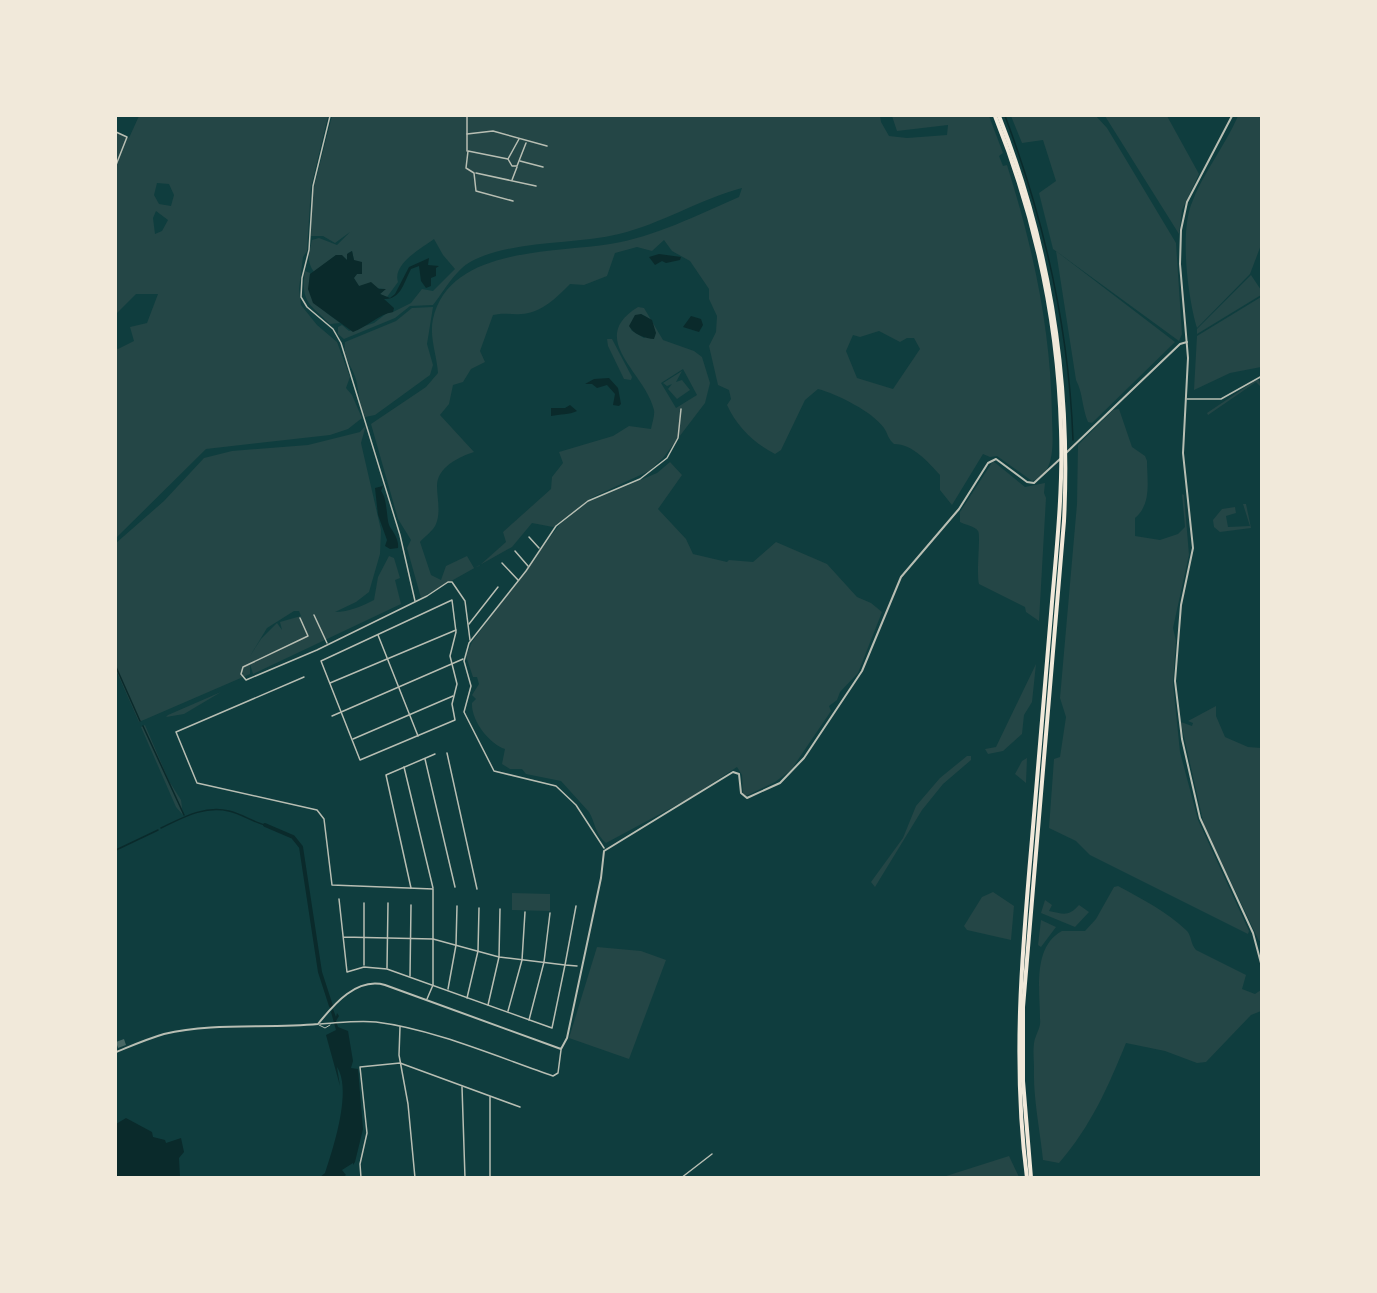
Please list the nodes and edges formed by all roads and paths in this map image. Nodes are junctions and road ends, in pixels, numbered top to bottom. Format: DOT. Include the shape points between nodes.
graph roads {
  1 [pos="330,116"];
  2 [pos="467,116"];
  3 [pos="997,116"];
  4 [pos="1232,116"];
  5 [pos="116,132"];
  6 [pos="467,134"];
  7 [pos="520,139"];
  8 [pos="526,142"];
  9 [pos="547,146"];
  10 [pos="466,152"];
  11 [pos="508,159"];
  12 [pos="519,161"];
  13 [pos="116,165"];
  14 [pos="517,166"];
  15 [pos="543,166"];
  16 [pos="473,172"];
  17 [pos="512,180"];
  18 [pos="536,186"];
  19 [pos="513,201"];
  20 [pos="1187,342"];
  21 [pos="1261,378"];
  22 [pos="1185,400"];
  23 [pos="681,409"];
  24 [pos="529,537"];
  25 [pos="540,548"];
  26 [pos="515,552"];
  27 [pos="502,563"];
  28 [pos="529,567"];
  29 [pos="518,580"];
  30 [pos="498,587"];
  31 [pos="415,600"];
  32 [pos="314,615"];
  33 [pos="300,618"];
  34 [pos="468,624"];
  35 [pos="456,630"];
  36 [pos="377,634"];
  37 [pos="470,641"];
  38 [pos="327,644"];
  39 [pos="387,659"];
  40 [pos="464,659"];
  41 [pos="452,663"];
  42 [pos="304,677"];
  43 [pos="330,683"];
  44 [pos="398,687"];
  45 [pos="454,696"];
  46 [pos="341,712"];
  47 [pos="410,715"];
  48 [pos="332,716"];
  49 [pos="418,737"];
  50 [pos="352,740"];
  51 [pos="447,753"];
  52 [pos="435,754"];
  53 [pos="425,758"];
  54 [pos="404,767"];
  55 [pos="605,849"];
  56 [pos="455,887"];
  57 [pos="477,888"];
  58 [pos="411,889"];
  59 [pos="433,889"];
  60 [pos="339,899"];
  61 [pos="363,903"];
  62 [pos="388,903"];
  63 [pos="411,905"];
  64 [pos="457,906"];
  65 [pos="576,906"];
  66 [pos="479,908"];
  67 [pos="501,909"];
  68 [pos="525,912"];
  69 [pos="550,913"];
  70 [pos="343,937"];
  71 [pos="363,938"];
  72 [pos="388,938"];
  73 [pos="411,939"];
  74 [pos="434,939"];
  75 [pos="456,945"];
  76 [pos="478,951"];
  77 [pos="500,957"];
  78 [pos="522,960"];
  79 [pos="1261,961"];
  80 [pos="544,962"];
  81 [pos="565,965"];
  82 [pos="578,966"];
  83 [pos="364,967"];
  84 [pos="1262,967"];
  85 [pos="387,969"];
  86 [pos="410,977"];
  87 [pos="433,985"];
  88 [pos="448,991"];
  89 [pos="467,998"];
  90 [pos="427,1000"];
  91 [pos="488,1005"];
  92 [pos="508,1012"];
  93 [pos="529,1020"];
  94 [pos="318,1024"];
  95 [pos="400,1027"];
  96 [pos="561,1049"];
  97 [pos="116,1052"];
  98 [pos="400,1063"];
  99 [pos="462,1087"];
  100 [pos="490,1096"];
  101 [pos="520,1107"];
  102 [pos="712,1154"];
  103 [pos="361,1178"];
  104 [pos="416,1178"];
  105 [pos="465,1178"];
  106 [pos="490,1178"];
  107 [pos="681,1178"];
  108 [pos="1029,1178"];
  1 -- 31 [label="street" via="313,186 302,297 341,343 400,534"];
  2 -- 6 [label="street"];
  3 -- 108 [label="highway" via="1045,282 1064,448 1019,995 1019,1093"];
  4 -- 20 [label="street" via="1183,216 1180,264"];
  5 -- 13 [label="street" via="127,137"];
  6 -- 7 [label="street" via="493,131"];
  6 -- 10 [label="street"];
  7 -- 8 [label="street"];
  7 -- 11 [label="street"];
  8 -- 9 [label="street"];
  8 -- 12 [label="street"];
  10 -- 11 [label="street" via="473,150"];
  10 -- 16 [label="street" via="466,168"];
  11 -- 14 [label="street" via="509,164"];
  12 -- 14 [label="street"];
  12 -- 15 [label="street"];
  14 -- 17 [label="street"];
  16 -- 17 [label="street"];
  16 -- 19 [label="street" via="476,192"];
  17 -- 18 [label="street"];
  20 -- 22 [label="street"];
  20 -- 55 [label="street" via="1038,481 1028,482 991,459 959,509 901,577 862,671 804,758 783,780 745,798 739,774 733,772"];
  21 -- 22 [label="street" via="1221,399"];
  22 -- 79 [label="street" via="1182,453 1193,548 1180,610 1175,681 1178,715 1200,818 1253,933"];
  23 -- 25 [label="street" via="678,438 663,462 640,479 588,501 556,526"];
  24 -- 25 [label="street"];
  25 -- 28 [label="street"];
  26 -- 28 [label="street"];
  27 -- 29 [label="street"];
  28 -- 29 [label="street"];
  29 -- 37 [label="street"];
  30 -- 34 [label="street"];
  31 -- 34 [label="street" via="452,582 465,601"];
  31 -- 38 [label="street"];
  32 -- 38 [label="street"];
  33 -- 38 [label="street" via="308,636 243,667 241,674 246,680"];
  34 -- 37 [label="street"];
  35 -- 36 [label="street" via="452,600"];
  35 -- 39 [label="street"];
  35 -- 41 [label="street" via="450,654"];
  36 -- 39 [label="street"];
  36 -- 43 [label="street" via="322,660"];
  37 -- 40 [label="street"];
  39 -- 43 [label="street"];
  39 -- 44 [label="street"];
  40 -- 41 [label="street"];
  40 -- 55 [label="street" via="471,684 464,712 494,771 556,786 576,805"];
  41 -- 44 [label="street"];
  41 -- 45 [label="street" via="457,684"];
  42 -- 58 [label="street" via="176,732 197,783 317,810 324,819 332,885"];
  43 -- 46 [label="street"];
  44 -- 46 [label="street"];
  44 -- 47 [label="street"];
  45 -- 47 [label="street"];
  45 -- 49 [label="street" via="454,722"];
  46 -- 48 [label="street"];
  46 -- 50 [label="street"];
  47 -- 49 [label="street"];
  47 -- 50 [label="street"];
  49 -- 50 [label="street" via="363,761"];
  51 -- 57 [label="street"];
  52 -- 53 [label="street"];
  53 -- 54 [label="street"];
  53 -- 56 [label="street"];
  54 -- 58 [label="street" via="386,775"];
  54 -- 59 [label="street"];
  55 -- 96 [label="street" via="567,1038"];
  58 -- 59 [label="street"];
  59 -- 74 [label="street"];
  60 -- 70 [label="street"];
  61 -- 71 [label="street"];
  62 -- 72 [label="street"];
  63 -- 73 [label="street"];
  64 -- 75 [label="street"];
  65 -- 81 [label="street"];
  66 -- 76 [label="street"];
  67 -- 77 [label="street"];
  68 -- 78 [label="street"];
  69 -- 80 [label="street"];
  70 -- 71 [label="street"];
  70 -- 83 [label="street" via="347,972"];
  71 -- 72 [label="street"];
  71 -- 83 [label="street"];
  72 -- 73 [label="street"];
  72 -- 85 [label="street"];
  73 -- 74 [label="street"];
  73 -- 86 [label="street"];
  74 -- 75 [label="street"];
  74 -- 87 [label="street"];
  75 -- 76 [label="street"];
  75 -- 88 [label="street"];
  76 -- 77 [label="street"];
  76 -- 89 [label="street"];
  77 -- 78 [label="street"];
  77 -- 91 [label="street"];
  78 -- 80 [label="street"];
  78 -- 92 [label="street"];
  79 -- 84 [label="street"];
  80 -- 81 [label="street"];
  80 -- 93 [label="street"];
  81 -- 82 [label="street"];
  81 -- 93 [label="street" via="552,1028"];
  83 -- 85 [label="street"];
  85 -- 86 [label="street"];
  86 -- 87 [label="street"];
  87 -- 88 [label="street"];
  87 -- 90 [label="street"];
  88 -- 89 [label="street"];
  89 -- 91 [label="street"];
  90 -- 94 [label="street" via="381,984 366,983 342,999"];
  90 -- 96 [label="street"];
  91 -- 92 [label="street"];
  92 -- 93 [label="street"];
  94 -- 95 [label="street" via="370,1022"];
  94 -- 97 [label="street" via="238,1026 164,1035"];
  95 -- 96 [label="street" via="553,1076 558,1073"];
  95 -- 98 [label="street"];
  98 -- 99 [label="street"];
  98 -- 103 [label="street" via="360,1067 367,1133"];
  98 -- 104 [label="street"];
  99 -- 100 [label="street"];
  99 -- 105 [label="street"];
  100 -- 101 [label="street"];
  100 -- 106 [label="street"];
  102 -- 107 [label="street"];
}
